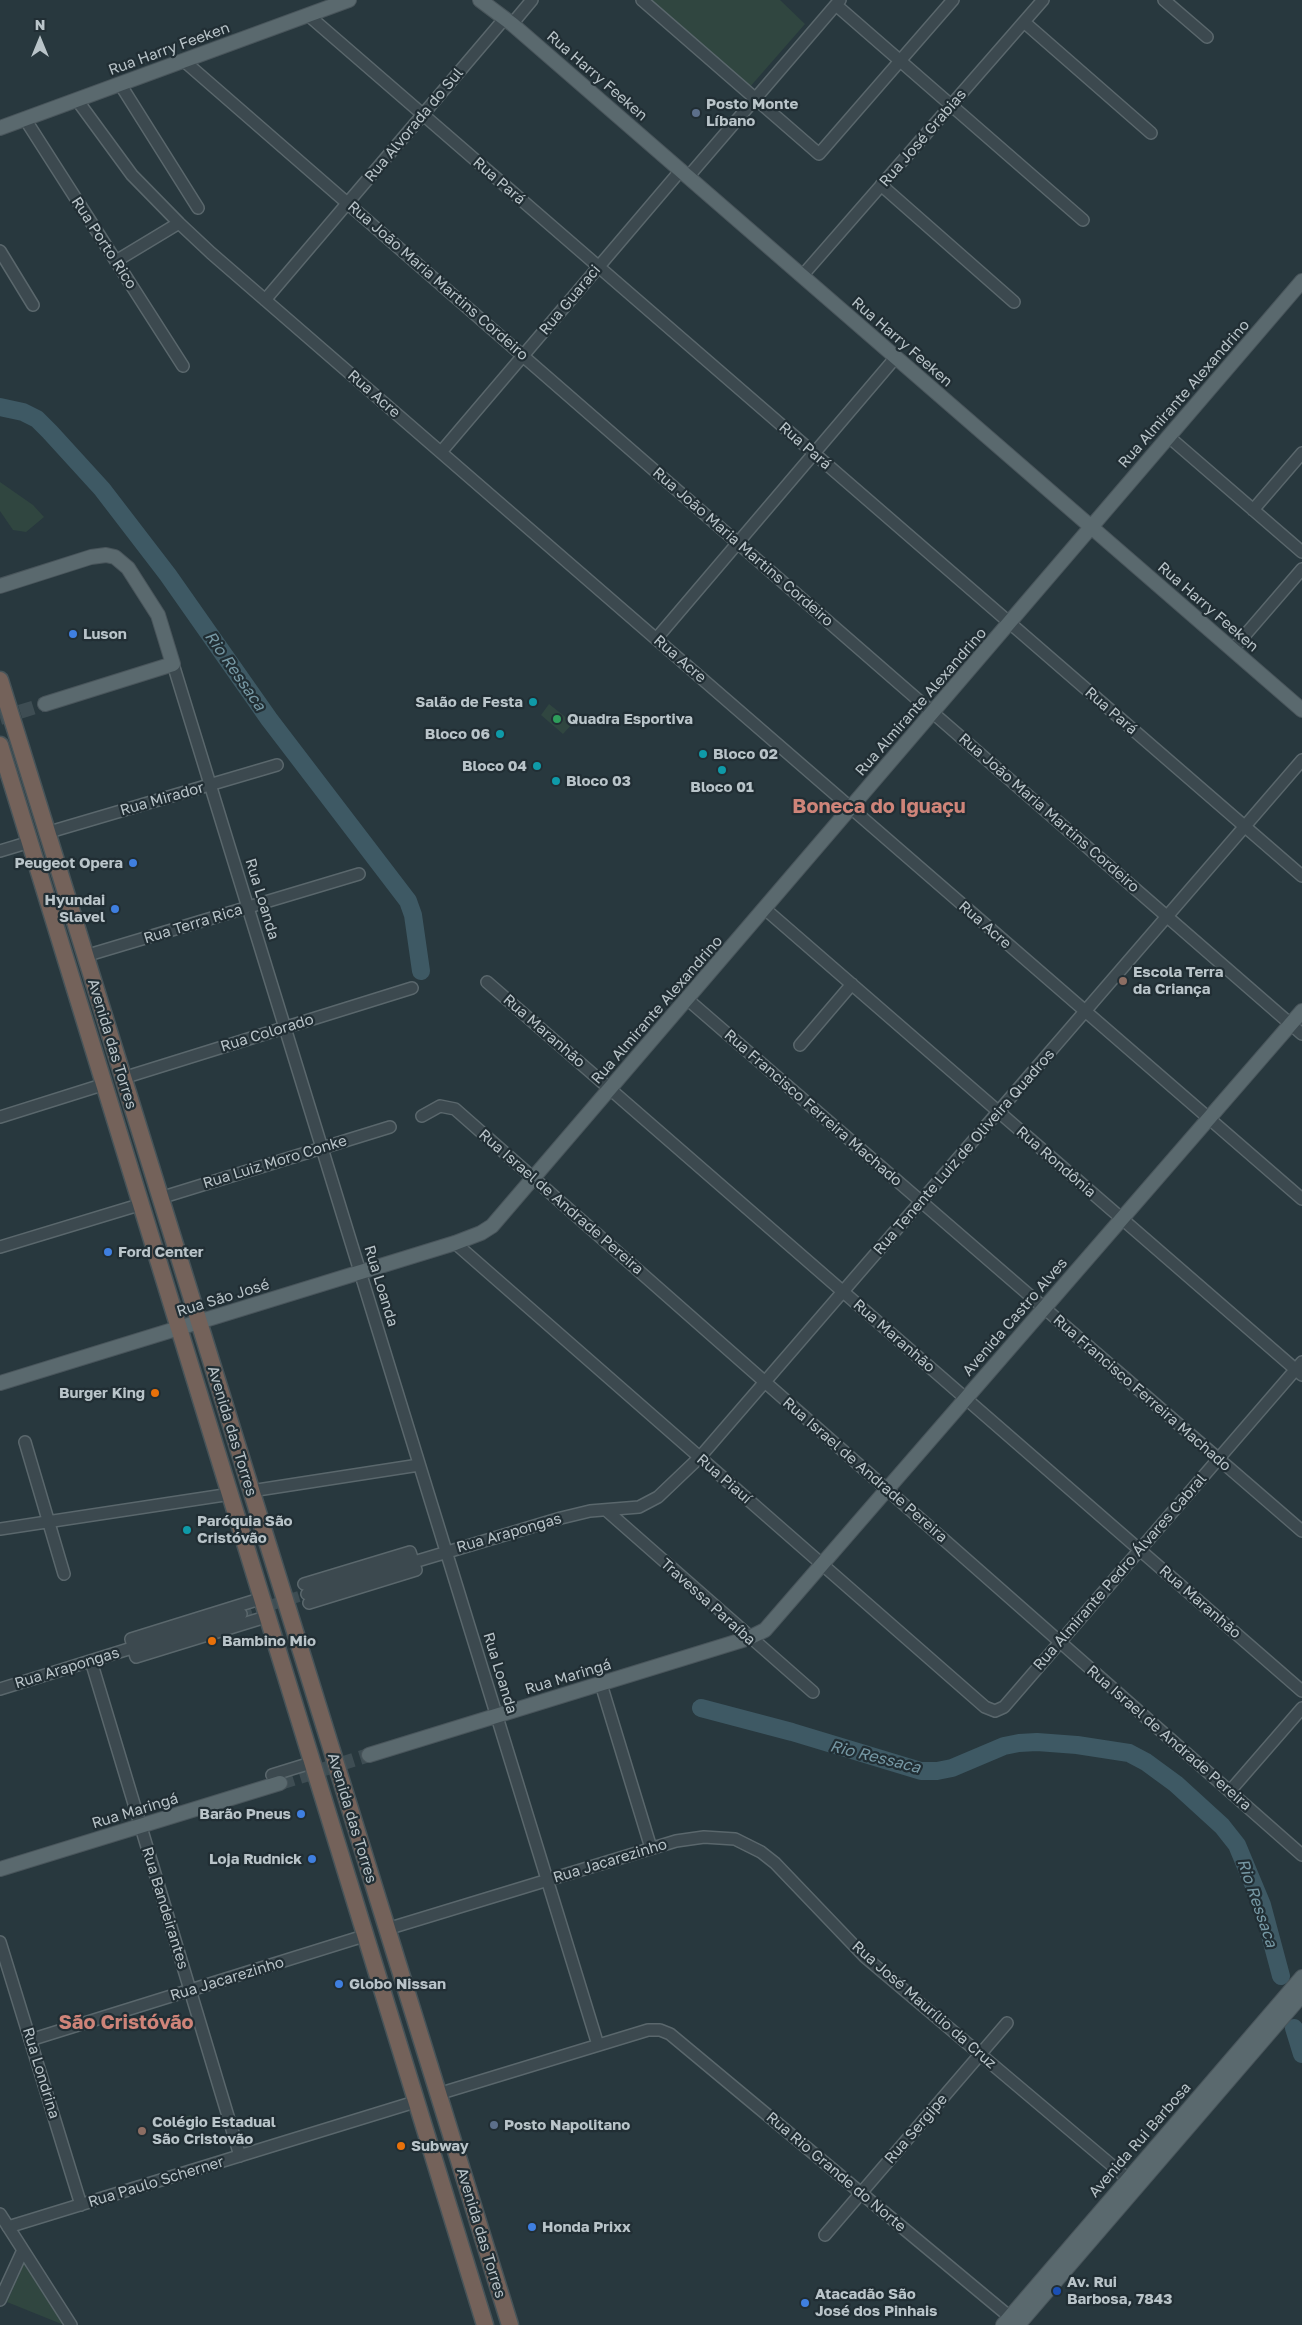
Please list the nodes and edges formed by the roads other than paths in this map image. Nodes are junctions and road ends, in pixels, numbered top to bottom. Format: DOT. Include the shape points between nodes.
graph roads {
  1 [pos="349,0"];
  2 [pos="480,0"];
  3 [pos="532,0"];
  4 [pos="642,0"];
  5 [pos="953,0"];
  6 [pos="1043,0"];
  7 [pos="1164,0"];
  8 [pos="838,2"];
  9 [pos="308,15"];
  10 [pos="508,21"];
  11 [pos="1024,22"];
  12 [pos="1207,37"];
  13 [pos="184,61"];
  14 [pos="900,61"];
  15 [pos="120,84"];
  16 [pos="756,98"];
  17 [pos="77,100"];
  18 [pos="951,105"];
  19 [pos="423,115"];
  20 [pos="25,119"];
  21 [pos="0,128"];
  22 [pos="1150,133"];
  23 [pos="684,174"];
  24 [pos="881,185"];
  25 [pos="348,203"];
  26 [pos="198,208"];
  27 [pos="1083,220"];
  28 [pos="179,224"];
  29 [pos="0,251"];
  30 [pos="116,261"];
  31 [pos="598,267"];
  32 [pos="802,276"];
  33 [pos="1302,281"];
  34 [pos="265,300"];
  35 [pos="1014,302"];
  36 [pos="33,305"];
  37 [pos="523,356"];
  38 [pos="896,358"];
  39 [pos="183,366"];
  40 [pos="1169,437"];
  41 [pos="441,452"];
  42 [pos="1302,453"];
  43 [pos="814,454"];
  44 [pos="1253,510"];
  45 [pos="1092,527"];
  46 [pos="738,543"];
  47 [pos="1302,552"];
  48 [pos="1302,569"];
  49 [pos="0,586"];
  50 [pos="1009,623"];
  51 [pos="656,639"];
  52 [pos="1232,649"];
  53 [pos="173,664"];
  54 [pos="0,680"];
  55 [pos="45,704"];
  56 [pos="1302,710"];
  57 [pos="933,712"];
  58 [pos="0,745"];
  59 [pos="1302,760"];
  60 [pos="277,765"];
  61 [pos="210,785"];
  62 [pos="851,808"];
  63 [pos="1245,827"];
  64 [pos="46,833"];
  65 [pos="30,842"];
  66 [pos="0,850"];
  67 [pos="360,874"];
  68 [pos="1302,876"];
  69 [pos="248,908"];
  70 [pos="765,909"];
  71 [pos="1167,916"];
  72 [pos="85,956"];
  73 [pos="487,982"];
  74 [pos="852,984"];
  75 [pos="412,988"];
  76 [pos="687,1000"];
  77 [pos="1085,1011"];
  78 [pos="1302,1011"];
  79 [pos="1291,1024"];
  80 [pos="285,1028"];
  81 [pos="1302,1034"];
  82 [pos="800,1045"];
  83 [pos="123,1078"];
  84 [pos="104,1084"];
  85 [pos="611,1089"];
  86 [pos="999,1112"];
  87 [pos="0,1116"];
  88 [pos="422,1116"];
  89 [pos="1209,1118"];
  90 [pos="390,1127"];
  91 [pos="322,1148"];
  92 [pos="534,1178"];
  93 [pos="160,1198"];
  94 [pos="1302,1199"];
  95 [pos="921,1202"];
  96 [pos="142,1204"];
  97 [pos="1122,1219"];
  98 [pos="455,1243"];
  99 [pos="0,1248"];
  100 [pos="360,1272"];
  101 [pos="843,1292"];
  102 [pos="1044,1308"];
  103 [pos="198,1322"];
  104 [pos="180,1328"];
  105 [pos="1300,1369"];
  106 [pos="765,1382"];
  107 [pos="0,1383"];
  108 [pos="966,1398"];
  109 [pos="25,1442"];
  110 [pos="700,1458"];
  111 [pos="1218,1459"];
  112 [pos="419,1465"];
  113 [pos="887,1489"];
  114 [pos="251,1491"];
  115 [pos="231,1494"];
  116 [pos="606,1510"];
  117 [pos="49,1522"];
  118 [pos="0,1529"];
  119 [pos="1302,1531"];
  120 [pos="1140,1550"];
  121 [pos="446,1551"];
  122 [pos="413,1561"];
  123 [pos="822,1565"];
  124 [pos="64,1574"];
  125 [pos="263,1598"];
  126 [pos="241,1614"];
  127 [pos="269,1616"];
  128 [pos="749,1638"];
  129 [pos="1060,1642"];
  130 [pos="133,1647"];
  131 [pos="91,1661"];
  132 [pos="601,1684"];
  133 [pos="0,1689"];
  134 [pos="1302,1691"];
  135 [pos="813,1692"];
  136 [pos="1302,1708"];
  137 [pos="995,1711"];
  138 [pos="496,1716"];
  139 [pos="369,1755"];
  140 [pos="314,1762"];
  141 [pos="276,1779"];
  142 [pos="1230,1791"];
  143 [pos="140,1826"];
  144 [pos="719,1837"];
  145 [pos="651,1848"];
  146 [pos="1302,1855"];
  147 [pos="0,1870"];
  148 [pos="547,1880"];
  149 [pos="387,1929"];
  150 [pos="367,1936"];
  151 [pos="0,1942"];
  152 [pos="1302,1977"];
  153 [pos="190,1990"];
  154 [pos="1302,1995"];
  155 [pos="1007,2023"];
  156 [pos="30,2040"];
  157 [pos="598,2045"];
  158 [pos="980,2054"];
  159 [pos="438,2094"];
  160 [pos="418,2101"];
  161 [pos="240,2156"];
  162 [pos="1128,2179"];
  163 [pos="861,2192"];
  164 [pos="81,2204"];
  165 [pos="0,2214"];
  166 [pos="8,2227"];
  167 [pos="825,2235"];
  168 [pos="22,2250"];
  169 [pos="3,2287"];
  170 [pos="0,2300"];
  171 [pos="1010,2322"];
  172 [pos="71,2325"];
  173 [pos="485,2325"];
  174 [pos="510,2325"];
  1 -- 9 [label="main road, Rua Harry Feeken"];
  2 -- 10 [label="main road, Rua Harry Feeken"];
  3 -- 10 [label="street, Rua Alvorada do Sul"];
  4 -- 16 [label="street"];
  5 -- 14 [label="street"];
  6 -- 11 [label="street, Rua José Grabias"];
  7 -- 12 [label="street"];
  8 -- 14 [label="street"];
  8 -- 16 [label="street, Rua Guaraci"];
  9 -- 13 [label="main road, Rua Harry Feeken"];
  9 -- 19 [label="street, Rua Pará"];
  10 -- 19 [label="street, Rua Alvorada do Sul"];
  10 -- 23 [label="main road, Rua Harry Feeken"];
  11 -- 18 [label="street, Rua José Grabias"];
  11 -- 22 [label="street"];
  13 -- 15 [label="main road, Rua Harry Feeken"];
  13 -- 25 [label="street, Rua João Maria Martins Cordeiro"];
  14 -- 16 [label="street" via="819,154"];
  14 -- 18 [label="street"];
  15 -- 17 [label="main road, Rua Harry Feeken"];
  15 -- 26 [label="street"];
  16 -- 23 [label="street, Rua Guaraci"];
  17 -- 20 [label="main road, Rua Harry Feeken"];
  17 -- 28 [label="street, Rua Acre" via="132,175"];
  18 -- 24 [label="street, Rua José Grabias"];
  18 -- 27 [label="street"];
  19 -- 25 [label="street, Rua Alvorada do Sul"];
  19 -- 31 [label="street, Rua Pará"];
  20 -- 21 [label="main road, Rua Harry Feeken"];
  20 -- 30 [label="street, Rua Porto Rico"];
  23 -- 31 [label="street, Rua Guaraci"];
  23 -- 32 [label="main road, Rua Harry Feeken"];
  24 -- 32 [label="street, Rua José Grabias"];
  24 -- 35 [label="street"];
  25 -- 34 [label="street, Rua Alvorada do Sul"];
  25 -- 37 [label="street, Rua João Maria Martins Cordeiro"];
  28 -- 30 [label="street"];
  28 -- 34 [label="street, Rua Acre"];
  29 -- 36 [label="street"];
  30 -- 39 [label="street, Rua Porto Rico"];
  31 -- 37 [label="street, Rua Guaraci"];
  31 -- 43 [label="street, Rua Pará"];
  32 -- 38 [label="main road, Rua Harry Feeken"];
  33 -- 40 [label="main road, Rua Almirante Alexandrino"];
  34 -- 41 [label="street, Rua Acre"];
  37 -- 41 [label="street, Rua Guaraci"];
  37 -- 46 [label="street, Rua João Maria Martins Cordeiro"];
  38 -- 43 [label="street"];
  38 -- 45 [label="main road, Rua Harry Feeken"];
  40 -- 44 [label="street"];
  40 -- 45 [label="main road, Rua Almirante Alexandrino"];
  41 -- 51 [label="street, Rua Acre"];
  42 -- 44 [label="street"];
  43 -- 46 [label="street"];
  43 -- 50 [label="street, Rua Pará"];
  44 -- 47 [label="street"];
  45 -- 50 [label="main road, Rua Almirante Alexandrino"];
  45 -- 52 [label="main road, Rua Harry Feeken"];
  46 -- 51 [label="street"];
  46 -- 57 [label="street, Rua João Maria Martins Cordeiro"];
  48 -- 52 [label="street"];
  49 -- 53 [label="main road, Rua Loanda" via="91,557 106,556 122,562 153,604"];
  50 -- 57 [label="main road, Rua Almirante Alexandrino"];
  50 -- 63 [label="street, Rua Pará"];
  51 -- 62 [label="street, Rua Acre"];
  52 -- 56 [label="main road, Rua Harry Feeken"];
  53 -- 55 [label="main road"];
  53 -- 61 [label="street, Rua Loanda"];
  54 -- 64 [label="highway, Avenida das Torres"];
  57 -- 62 [label="main road, Rua Almirante Alexandrino"];
  57 -- 71 [label="street, Rua João Maria Martins Cordeiro"];
  58 -- 65 [label="highway, Avenida das Torres"];
  59 -- 63 [label="street, Rua Tenente Luiz de Oliveira Quadros"];
  60 -- 61 [label="street, Rua Mirador"];
  61 -- 64 [label="street, Rua Mirador"];
  61 -- 69 [label="street, Rua Loanda"];
  62 -- 70 [label="main road, Rua Almirante Alexandrino"];
  62 -- 77 [label="street, Rua Acre"];
  63 -- 68 [label="street, Rua Pará"];
  63 -- 71 [label="street, Rua Tenente Luiz de Oliveira Quadros"];
  64 -- 72 [label="highway, Avenida das Torres"];
  65 -- 66 [label="street"];
  65 -- 84 [label="highway, Avenida das Torres"];
  67 -- 69 [label="street, Rua Terra Rica"];
  69 -- 72 [label="street, Rua Terra Rica"];
  69 -- 80 [label="street, Rua Loanda"];
  70 -- 74 [label="street, Rua Rondônia"];
  70 -- 76 [label="main road, Rua Almirante Alexandrino"];
  71 -- 77 [label="street, Rua Tenente Luiz de Oliveira Quadros"];
  71 -- 79 [label="street, Rua João Maria Martins Cordeiro"];
  72 -- 83 [label="highway, Avenida das Torres"];
  73 -- 85 [label="street, Rua Maranhão"];
  74 -- 82 [label="street"];
  74 -- 86 [label="street, Rua Rondônia"];
  75 -- 80 [label="street, Rua Colorado"];
  76 -- 85 [label="main road, Rua Almirante Alexandrino"];
  76 -- 95 [label="street, Rua Francisco Ferreira Machado"];
  77 -- 86 [label="street, Rua Tenente Luiz de Oliveira Quadros"];
  77 -- 89 [label="street, Rua Acre"];
  78 -- 79 [label="main road, Avenida Castro Alves"];
  79 -- 81 [label="street, Rua João Maria Martins Cordeiro"];
  79 -- 89 [label="main road, Avenida Castro Alves"];
  80 -- 83 [label="street, Rua Colorado"];
  80 -- 91 [label="street, Rua Loanda"];
  83 -- 93 [label="highway, Avenida das Torres"];
  84 -- 87 [label="street"];
  84 -- 96 [label="highway, Avenida das Torres"];
  85 -- 92 [label="main road, Rua Almirante Alexandrino"];
  85 -- 101 [label="street, Rua Maranhão"];
  86 -- 95 [label="street, Rua Tenente Luiz de Oliveira Quadros"];
  86 -- 97 [label="street, Rua Rondônia"];
  88 -- 92 [label="street, Rua Israel de Andrade Pereira" via="440,1106 455,1109"];
  89 -- 94 [label="street, Rua Acre"];
  89 -- 97 [label="main road, Avenida Castro Alves"];
  90 -- 91 [label="street, Rua Luiz Moro Conke"];
  91 -- 93 [label="street, Rua Luiz Moro Conke"];
  91 -- 100 [label="street, Rua Loanda"];
  92 -- 98 [label="main road, Rua Almirante Alexandrino" via="492,1226"];
  92 -- 106 [label="street, Rua Israel de Andrade Pereira"];
  93 -- 103 [label="highway, Avenida das Torres"];
  95 -- 101 [label="street, Rua Tenente Luiz de Oliveira Quadros"];
  95 -- 102 [label="street, Rua Francisco Ferreira Machado"];
  96 -- 99 [label="street"];
  96 -- 104 [label="highway, Avenida das Torres"];
  97 -- 102 [label="main road, Avenida Castro Alves"];
  97 -- 105 [label="street, Rua Rondônia"];
  98 -- 100 [label="main road, Rua São José"];
  98 -- 110 [label="street, Rua Piauí"];
  100 -- 103 [label="main road, Rua São José"];
  100 -- 112 [label="street, Rua Loanda"];
  101 -- 106 [label="street, Rua Tenente Luiz de Oliveira Quadros"];
  101 -- 108 [label="street, Rua Maranhão"];
  102 -- 108 [label="main road, Avenida Castro Alves"];
  102 -- 111 [label="street, Rua Francisco Ferreira Machado"];
  103 -- 104 [label="main road, Rua São José"];
  103 -- 114 [label="highway, Avenida das Torres"];
  104 -- 107 [label="main road, Rua São José"];
  104 -- 115 [label="highway, Avenida das Torres"];
  105 -- 111 [label="street, Rua Almirante Pedro Álvares Cabral"];
  106 -- 110 [label="street, Rua Tenente Luiz de Oliveira Quadros"];
  106 -- 113 [label="street, Rua Israel de Andrade Pereira"];
  108 -- 113 [label="main road, Avenida Castro Alves"];
  108 -- 120 [label="street, Rua Maranhão"];
  109 -- 117 [label="street"];
  110 -- 116 [label="street, Rua Tenente Luiz de Oliveira Quadros" via="647,1505"];
  110 -- 123 [label="street, Rua Piauí"];
  111 -- 119 [label="street, Rua Francisco Ferreira Machado"];
  111 -- 120 [label="street, Rua Almirante Pedro Álvares Cabral"];
  112 -- 114 [label="street"];
  112 -- 121 [label="street, Rua Loanda"];
  113 -- 123 [label="main road, Avenida Castro Alves"];
  113 -- 129 [label="street, Rua Israel de Andrade Pereira"];
  114 -- 149 [label="highway, Avenida das Torres"];
  115 -- 117 [label="street"];
  115 -- 125 [label="highway, Avenida das Torres"];
  116 -- 121 [label="street, Rua Arapongas" via="561,1518"];
  116 -- 128 [label="street, Travessa Paraíba"];
  117 -- 118 [label="street"];
  117 -- 124 [label="street"];
  120 -- 129 [label="street, Rua Almirante Pedro Álvares Cabral"];
  120 -- 134 [label="street, Rua Maranhão"];
  121 -- 122 [label="street, Rua Arapongas"];
  121 -- 138 [label="street, Rua Loanda"];
  122 -- 122 [label="street" via="416,1570 307,1594 410,1552"];
  123 -- 128 [label="main road, Avenida Castro Alves" via="770,1624"];
  123 -- 137 [label="street, Rua Piauí" via="985,1707"];
  125 -- 127 [label="highway, Avenida das Torres"];
  125 -- 130 [label="street, Rua Arapongas" via="131,1639"];
  126 -- 130 [label="street, Rua Arapongas"];
  127 -- 130 [label="street, Rua Arapongas" via="136,1657"];
  127 -- 140 [label="highway, Avenida das Torres"];
  128 -- 132 [label="main road, Rua Maringá"];
  128 -- 135 [label="street, Travessa Paraíba"];
  129 -- 137 [label="street, Rua Almirante Pedro Álvares Cabral" via="1004,1707"];
  129 -- 142 [label="street, Rua Israel de Andrade Pereira"];
  130 -- 131 [label="street, Rua Arapongas"];
  131 -- 133 [label="street, Rua Arapongas"];
  131 -- 143 [label="street, Rua Bandeirantes"];
  132 -- 138 [label="main road, Rua Maringá"];
  132 -- 145 [label="street"];
  136 -- 142 [label="street"];
  138 -- 139 [label="main road, Rua Maringá"];
  138 -- 148 [label="street, Rua Loanda"];
  140 -- 141 [label="street"];
  140 -- 150 [label="highway, Avenida das Torres"];
  141 -- 143 [label="main road, Rua Maringá"];
  142 -- 146 [label="street, Rua Israel de Andrade Pereira"];
  143 -- 147 [label="main road, Rua Maringá"];
  143 -- 153 [label="street, Rua Bandeirantes"];
  144 -- 145 [label="street, Rua Jacarezinho" via="691,1838"];
  144 -- 158 [label="street, Rua José Maurílio da Cruz" via="748,1845 775,1863 865,1956"];
  145 -- 148 [label="street, Rua Jacarezinho"];
  148 -- 149 [label="street, Rua Jacarezinho"];
  148 -- 157 [label="street, Rua Loanda"];
  149 -- 159 [label="highway, Avenida das Torres"];
  150 -- 153 [label="street, Rua Jacarezinho"];
  150 -- 160 [label="highway, Avenida das Torres"];
  151 -- 156 [label="street, Rua Londrina"];
  152 -- 162 [label="main road, Avenida Rui Barbosa"];
  153 -- 156 [label="street, Rua Jacarezinho"];
  153 -- 161 [label="street, Rua Bandeirantes"];
  154 -- 171 [label="main road, Avenida Rui Barbosa"];
  155 -- 158 [label="street, Rua Sergipe"];
  156 -- 164 [label="street, Rua Londrina"];
  157 -- 159 [label="street"];
  157 -- 163 [label="street, Rua Rio Grande do Norte" via="648,2030 670,2034"];
  158 -- 162 [label="street, Rua José Maurílio da Cruz"];
  158 -- 163 [label="street, Rua Sergipe"];
  159 -- 174 [label="highway, Avenida das Torres"];
  160 -- 161 [label="street, Rua Paulo Scherner"];
  160 -- 173 [label="highway, Avenida das Torres"];
  161 -- 164 [label="street, Rua Paulo Scherner"];
  162 -- 171 [label="main road, Avenida Rui Barbosa"];
  163 -- 167 [label="street, Rua Sergipe"];
  163 -- 171 [label="street, Rua Rio Grande do Norte"];
  164 -- 166 [label="street, Rua Paulo Scherner"];
  165 -- 166 [label="street"];
  166 -- 168 [label="street"];
  168 -- 169 [label="street"];
  168 -- 172 [label="street"];
  169 -- 170 [label="street"];
}
